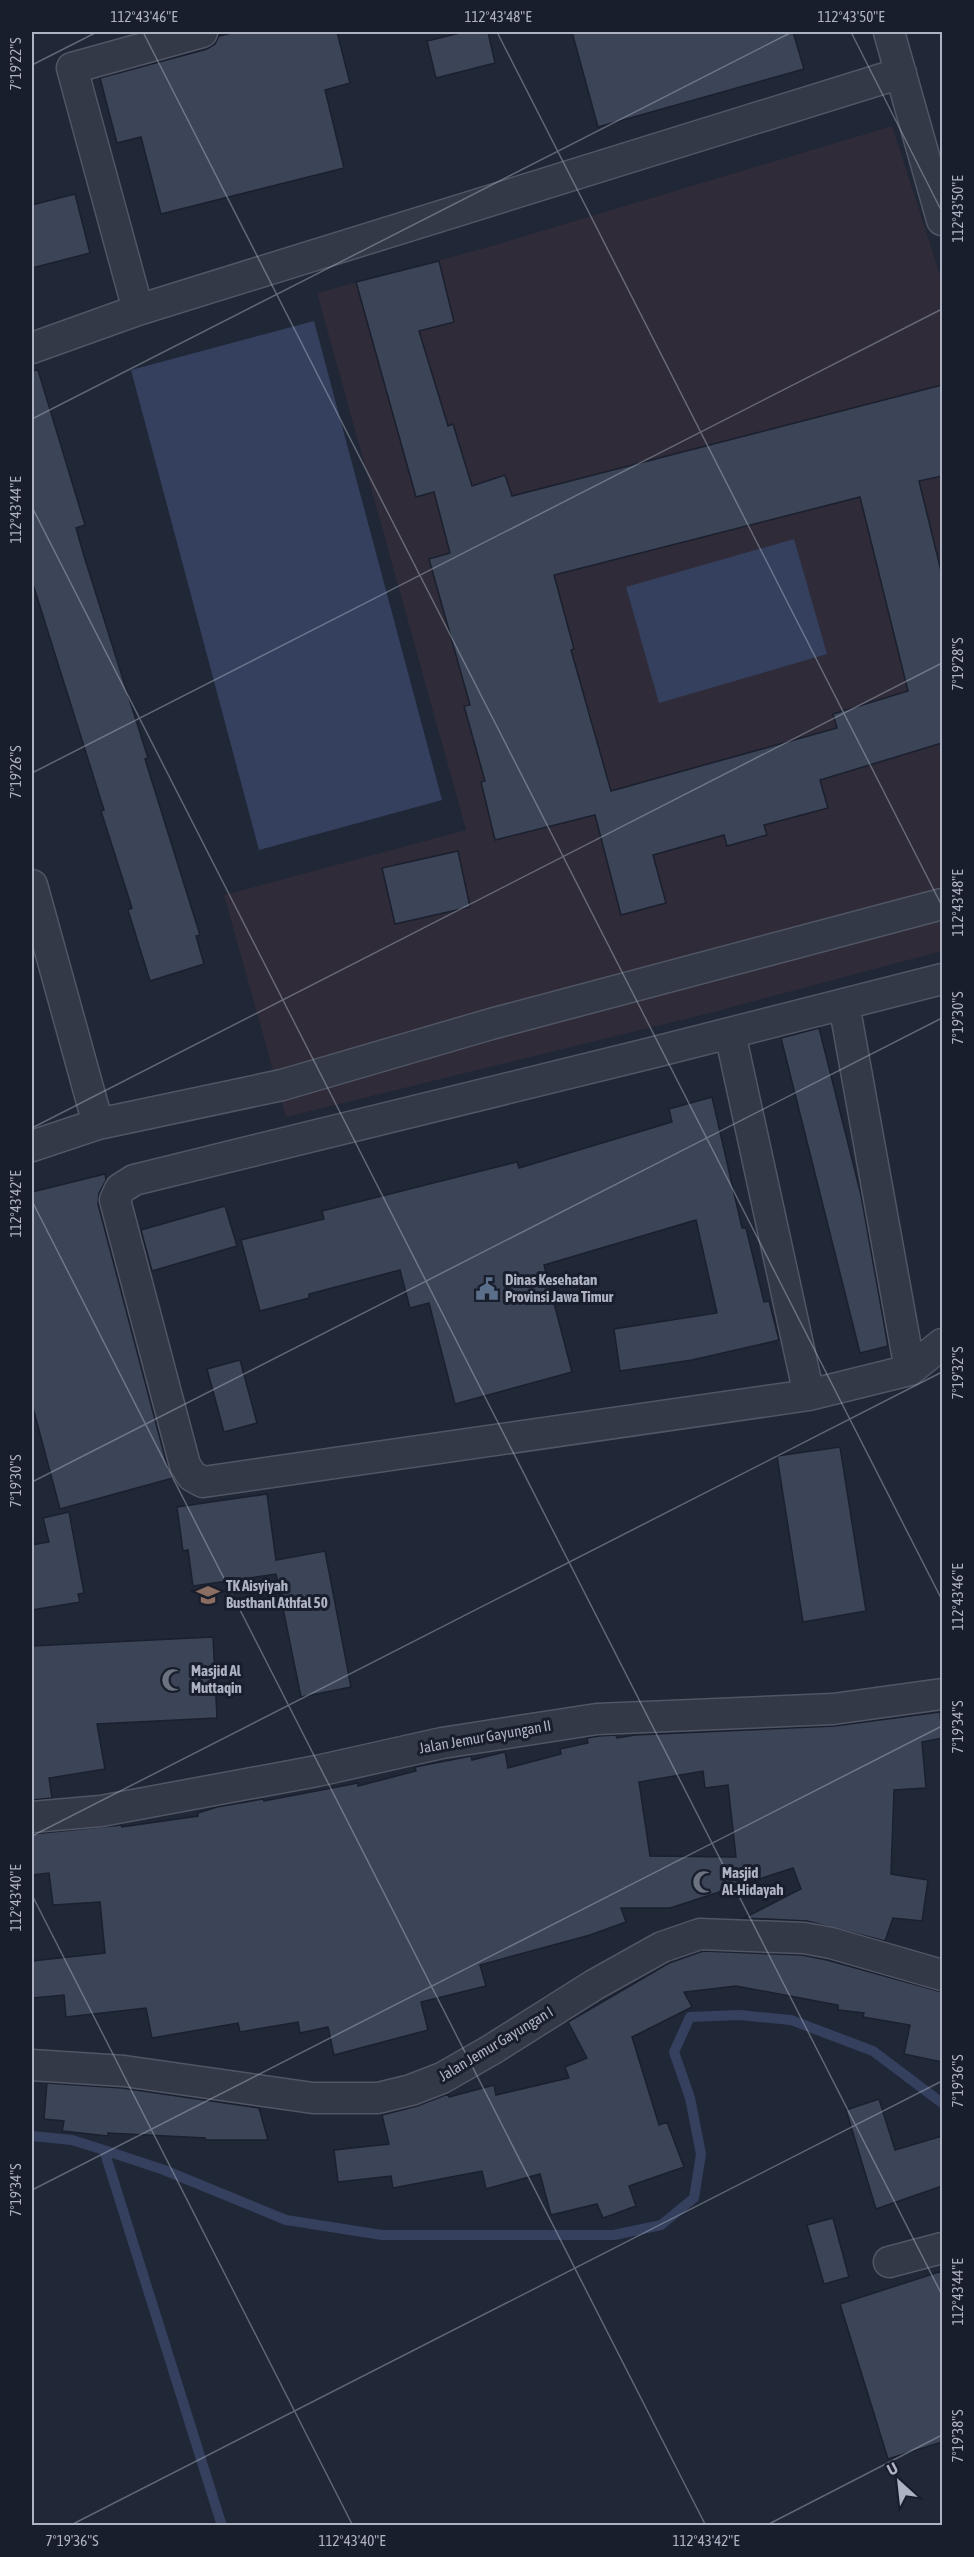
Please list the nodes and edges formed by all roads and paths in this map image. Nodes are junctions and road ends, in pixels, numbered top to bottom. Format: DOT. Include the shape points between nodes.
graph roads {
  1 [pos="202,32"];
  2 [pos="889,32"];
  3 [pos="901,73"];
  4 [pos="942,220"];
  5 [pos="138,310"];
  6 [pos="32,348"];
  7 [pos="32,885"];
  8 [pos="942,904"];
  9 [pos="942,979"];
  10 [pos="844,1004"];
  11 [pos="730,1033"];
  12 [pos="98,1124"];
  13 [pos="32,1146"];
  14 [pos="942,1344"];
  15 [pos="910,1370"];
  16 [pos="809,1395"];
  17 [pos="942,1694"];
  18 [pos="32,1817"];
  19 [pos="942,1975"];
  20 [pos="32,2065"];
  21 [pos="942,2248"];
  22 [pos="889,2262"];
  1 -- 5 [label="street" via="72,68"];
  2 -- 3 [label="street"];
  3 -- 4 [label="street"];
  3 -- 5 [label="street"];
  5 -- 6 [label="street"];
  7 -- 12 [label="street"];
  8 -- 12 [label="street" via="491,1024 282,1085"];
  9 -- 10 [label="street"];
  10 -- 11 [label="street"];
  10 -- 15 [label="street"];
  11 -- 16 [label="street"];
  11 -- 16 [label="street" via="134,1180 120,1189 115,1200 185,1465 192,1476 203,1482"];
  12 -- 13 [label="street"];
  14 -- 15 [label="street"];
  15 -- 16 [label="street"];
  17 -- 18 [label="street, Jalan Jemur Gayungan II" via="833,1709 597,1719 442,1743 317,1771 101,1811"];
  19 -- 20 [label="street, Jalan Jemur Gayungan I" via="813,1940 700,1934 662,1947 623,1968 442,2078 378,2098 313,2098 124,2071"];
  21 -- 22 [label="street"];
}
